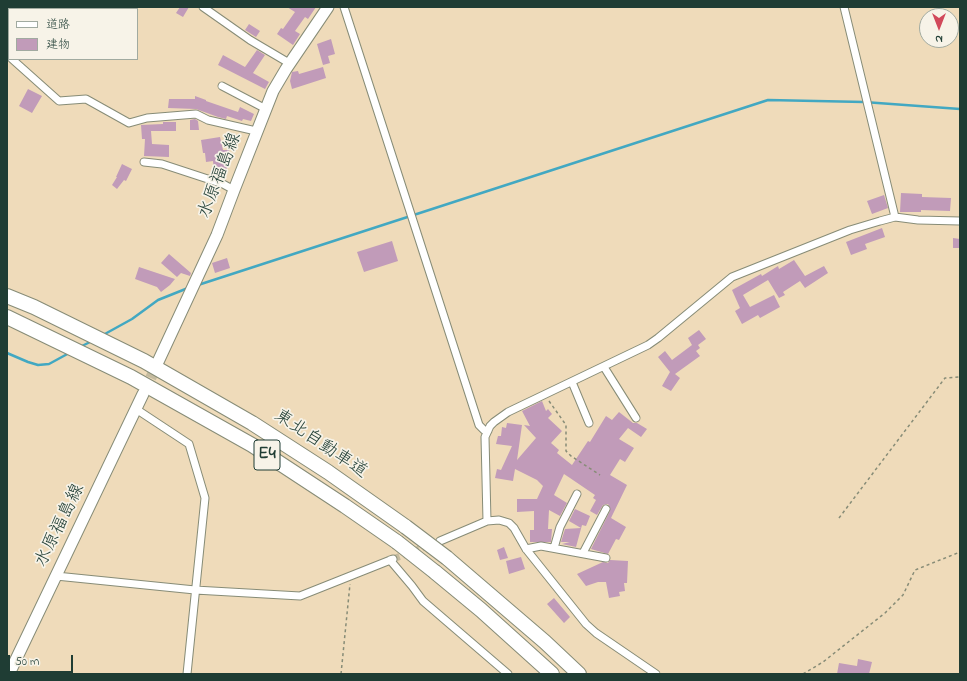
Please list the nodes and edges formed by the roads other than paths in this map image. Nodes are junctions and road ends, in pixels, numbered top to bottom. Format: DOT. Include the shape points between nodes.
graph roads {
  1 [pos="203,7"];
  2 [pos="328,7"];
  3 [pos="344,7"];
  4 [pos="844,7"];
  5 [pos="13,60"];
  6 [pos="290,63"];
  7 [pos="222,86"];
  8 [pos="266,109"];
  9 [pos="256,131"];
  10 [pos="144,162"];
  11 [pos="234,190"];
  12 [pos="895,217"];
  13 [pos="960,221"];
  14 [pos="7,296"];
  15 [pos="7,317"];
  16 [pos="157,364"];
  17 [pos="604,367"];
  18 [pos="572,382"];
  19 [pos="143,394"];
  20 [pos="136,409"];
  21 [pos="636,418"];
  22 [pos="589,423"];
  23 [pos="488,431"];
  24 [pos="577,494"];
  25 [pos="606,509"];
  26 [pos="487,521"];
  27 [pos="440,541"];
  28 [pos="554,548"];
  29 [pos="526,549"];
  30 [pos="583,553"];
  31 [pos="606,558"];
  32 [pos="56,576"];
  33 [pos="195,590"];
  34 [pos="9,674"];
  35 [pos="187,674"];
  36 [pos="508,674"];
  37 [pos="552,674"];
  38 [pos="579,674"];
  39 [pos="656,674"];
  1 -- 6 [label="street" via="250,40"];
  2 -- 6 [label="main road, 水原福島線"];
  3 -- 23 [label="street" via="479,425"];
  4 -- 12 [label="street"];
  5 -- 9 [label="street" via="59,101 86,99 129,123 147,118 196,114 208,120"];
  6 -- 8 [label="main road, 水原福島線" via="273,91"];
  7 -- 8 [label="street"];
  8 -- 9 [label="main road, 水原福島線"];
  9 -- 11 [label="main road, 水原福島線"];
  10 -- 11 [label="street" via="162,164"];
  11 -- 16 [label="main road, 水原福島線" via="217,235"];
  12 -- 13 [label="street"];
  12 -- 17 [label="street" via="850,230 732,277 658,338"];
  14 -- 38 [label="highway, 東北自動車道 / E4, bridge" via="144,361 252,423 328,472 447,558"];
  15 -- 37 [label="highway, 東北自動車道 / E4, bridge" via="131,377 252,445 396,542 481,610"];
  17 -- 18 [label="street"];
  17 -- 21 [label="street"];
  18 -- 22 [label="street"];
  18 -- 23 [label="street" via="508,412 494,422"];
  19 -- 20 [label="main road, 水原福島線"];
  20 -- 32 [label="main road, 水原福島線"];
  20 -- 33 [label="street" via="189,444 205,498"];
  23 -- 26 [label="street" via="485,437"];
  24 -- 28 [label="street" via="560,527"];
  25 -- 30 [label="street"];
  26 -- 27 [label="street"];
  26 -- 29 [label="street" via="499,520 509,523"];
  28 -- 29 [label="street" via="541,546"];
  28 -- 30 [label="street"];
  29 -- 39 [label="street" via="586,624"];
  30 -- 31 [label="street"];
  32 -- 33 [label="street"];
  32 -- 34 [label="main road, 水原福島線"];
  33 -- 35 [label="street"];
  33 -- 36 [label="street" via="300,596 391,559 423,601"];
}
